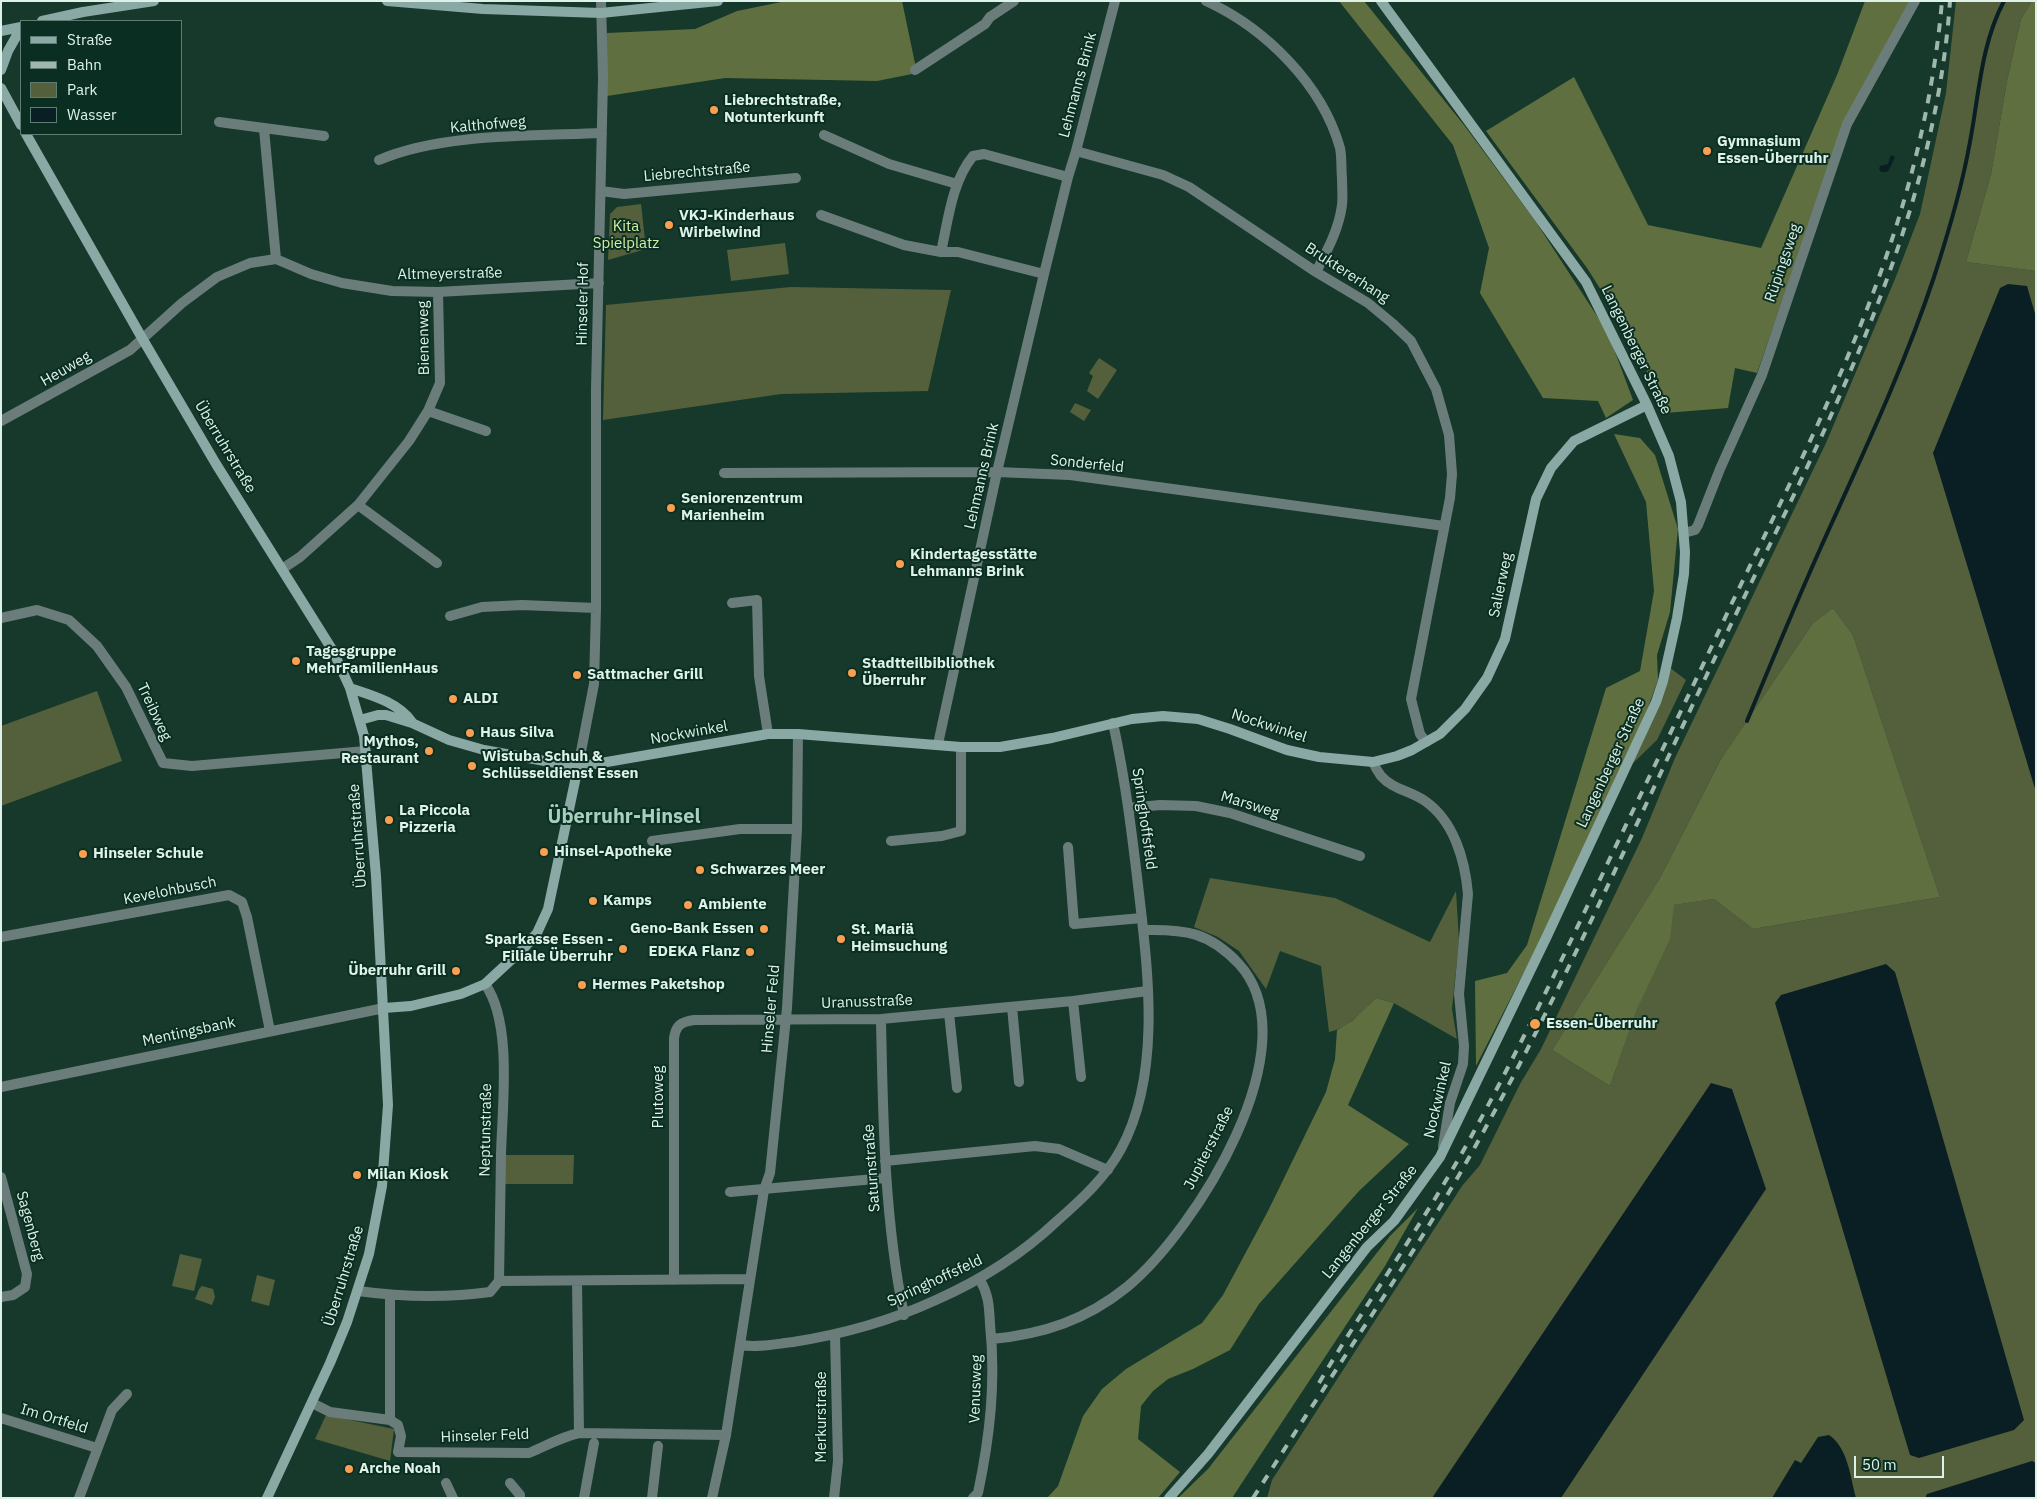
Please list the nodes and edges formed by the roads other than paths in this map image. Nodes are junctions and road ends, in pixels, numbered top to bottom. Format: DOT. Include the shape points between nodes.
graph roads {
  1 [pos="154,1"];
  2 [pos="387,1"];
  3 [pos="600,1"];
  4 [pos="718,1"];
  5 [pos="1014,1"];
  6 [pos="1115,1"];
  7 [pos="1206,1"];
  8 [pos="1381,1"];
  9 [pos="1915,1"];
  10 [pos="601,13"];
  11 [pos="47,20"];
  12 [pos="20,28"];
  13 [pos="20,30"];
  14 [pos="1,31"];
  15 [pos="1,70"];
  16 [pos="915,70"];
  17 [pos="1,88"];
  18 [pos="219,122"];
  19 [pos="20,123"];
  20 [pos="264,129"];
  21 [pos="602,133"];
  22 [pos="27,135"];
  23 [pos="824,135"];
  24 [pos="324,136"];
  25 [pos="1076,151"];
  26 [pos="379,160"];
  27 [pos="1068,177"];
  28 [pos="796,178"];
  29 [pos="957,184"];
  30 [pos="601,191"];
  31 [pos="821,215"];
  32 [pos="941,252"];
  33 [pos="276,259"];
  34 [pos="1316,272"];
  35 [pos="1044,274"];
  36 [pos="599,283"];
  37 [pos="438,292"];
  38 [pos="142,338"];
  39 [pos="1647,405"];
  40 [pos="428,410"];
  41 [pos="1,422"];
  42 [pos="486,431"];
  43 [pos="997,472"];
  44 [pos="724,473"];
  45 [pos="358,505"];
  46 [pos="1444,526"];
  47 [pos="1684,533"];
  48 [pos="438,564"];
  49 [pos="282,569"];
  50 [pos="732,603"];
  51 [pos="596,608"];
  52 [pos="450,616"];
  53 [pos="1,618"];
  54 [pos="350,688"];
  55 [pos="360,720"];
  56 [pos="412,723"];
  57 [pos="1114,723"];
  58 [pos="768,734"];
  59 [pos="798,734"];
  60 [pos="1426,742"];
  61 [pos="938,744"];
  62 [pos="961,747"];
  63 [pos="366,751"];
  64 [pos="1373,762"];
  65 [pos="578,767"];
  66 [pos="1129,808"];
  67 [pos="797,829"];
  68 [pos="652,841"];
  69 [pos="891,841"];
  70 [pos="1068,847"];
  71 [pos="1360,856"];
  72 [pos="1142,918"];
  73 [pos="1144,930"];
  74 [pos="1,937"];
  75 [pos="485,984"];
  76 [pos="1147,991"];
  77 [pos="1073,1001"];
  78 [pos="1012,1007"];
  79 [pos="384,1008"];
  80 [pos="949,1013"];
  81 [pos="786,1019"];
  82 [pos="881,1019"];
  83 [pos="270,1031"];
  84 [pos="1081,1077"];
  85 [pos="1020,1082"];
  86 [pos="1,1087"];
  87 [pos="957,1088"];
  88 [pos="1440,1157"];
  89 [pos="885,1161"];
  90 [pos="1108,1170"];
  91 [pos="1,1177"];
  92 [pos="886,1178"];
  93 [pos="764,1190"];
  94 [pos="730,1192"];
  95 [pos="750,1279"];
  96 [pos="674,1280"];
  97 [pos="980,1280"];
  98 [pos="500,1281"];
  99 [pos="577,1281"];
  100 [pos="358,1290"];
  101 [pos="390,1295"];
  102 [pos="1,1297"];
  103 [pos="904,1315"];
  104 [pos="835,1335"];
  105 [pos="992,1338"];
  106 [pos="740,1345"];
  107 [pos="127,1394"];
  108 [pos="312,1403"];
  109 [pos="1,1418"];
  110 [pos="390,1420"];
  111 [pos="579,1432"];
  112 [pos="726,1435"];
  113 [pos="594,1444"];
  114 [pos="658,1446"];
  115 [pos="98,1448"];
  116 [pos="446,1483"];
  117 [pos="510,1483"];
  118 [pos="79,1498"];
  119 [pos="268,1498"];
  120 [pos="453,1498"];
  121 [pos="520,1498"];
  122 [pos="584,1498"];
  123 [pos="652,1498"];
  124 [pos="712,1498"];
  125 [pos="834,1498"];
  126 [pos="973,1498"];
  127 [pos="1170,1498"];
  1 -- 11 [label="main road"];
  2 -- 10 [label="main road" via="483,9"];
  3 -- 10 [label="street, Hinseler Hof"];
  4 -- 10 [label="main road"];
  5 -- 16 [label="street"];
  6 -- 25 [label="street, Lehmanns Brink"];
  7 -- 34 [label="street" via="1227,11 1266,40 1302,75 1322,104 1340,149 1343,203 1332,240"];
  8 -- 39 [label="main road, Langenberger Straße" via="1586,282"];
  9 -- 47 [label="street, Rüpingsweg" via="1847,124 1762,375 1698,525 1695,530"];
  10 -- 21 [label="street, Hinseler Hof"];
  12 -- 14 [label="main road"];
  13 -- 15 [label="main road"];
  17 -- 19 [label="main road"];
  18 -- 20 [label="street"];
  20 -- 24 [label="street"];
  20 -- 33 [label="street"];
  21 -- 26 [label="street, Kalthofweg" via="512,136 458,142 418,148"];
  21 -- 30 [label="street, Hinseler Hof"];
  22 -- 38 [label="main road, Überruhrstraße"];
  23 -- 29 [label="street" via="889,164"];
  25 -- 27 [label="street, Lehmanns Brink"];
  25 -- 34 [label="street, Bruktererhang" via="1163,175 1189,187"];
  27 -- 29 [label="street" via="984,154 973,156"];
  27 -- 35 [label="street, Lehmanns Brink"];
  28 -- 30 [label="street, Liebrechtstraße" via="624,194"];
  29 -- 32 [label="street"];
  30 -- 36 [label="street, Hinseler Hof"];
  31 -- 32 [label="street" via="904,245"];
  32 -- 35 [label="street" via="958,252"];
  33 -- 37 [label="street, Altmeyerstraße" via="342,283"];
  33 -- 38 [label="street" via="250,263 217,277"];
  34 -- 46 [label="street, Bruktererhang" via="1368,303 1392,323 1411,341 1423,362 1436,389 1449,435 1452,474"];
  35 -- 43 [label="street, Lehmanns Brink"];
  36 -- 37 [label="street, Altmeyerstraße"];
  36 -- 51 [label="street, Hinseler Hof"];
  37 -- 40 [label="street, Bienenweg" via="440,384"];
  38 -- 41 [label="street, Heuweg" via="130,350"];
  38 -- 49 [label="main road, Überruhrstraße"];
  39 -- 47 [label="main road, Langenberger Straße" via="1669,456 1681,502"];
  39 -- 60 [label="main road, Salierweg" via="1574,441 1551,468 1536,499 1505,639 1487,678 1465,709 1440,734"];
  40 -- 42 [label="street"];
  40 -- 45 [label="street, Bienenweg" via="409,441"];
  43 -- 44 [label="street, Sonderfeld"];
  43 -- 46 [label="street, Sonderfeld" via="1070,475"];
  43 -- 61 [label="street, Lehmanns Brink"];
  45 -- 48 [label="street"];
  45 -- 49 [label="street, Bienenweg"];
  46 -- 60 [label="street, Bruktererhang" via="1411,700 1420,734"];
  47 -- 88 [label="main road, Langenberger Straße" via="1684,574 1679,609 1656,702"];
  49 -- 54 [label="main road, Überruhrstraße" via="333,652"];
  50 -- 58 [label="street" via="757,600 759,676"];
  51 -- 52 [label="street" via="482,607"];
  51 -- 65 [label="street, Hinseler Hof" via="594,684"];
  53 -- 63 [label="street, Treibweg" via="37,610 69,620 97,646 126,686 163,763 192,766"];
  54 -- 55 [label="main road, Überruhrstraße"];
  54 -- 56 [label="main road, Nockwinkel" via="401,710"];
  55 -- 56 [label="main road, Nockwinkel" via="386,715"];
  55 -- 63 [label="main road, Überruhrstraße"];
  56 -- 65 [label="main road, Nockwinkel" via="449,740 489,751"];
  57 -- 62 [label="main road, Nockwinkel" via="1000,747"];
  57 -- 64 [label="main road, Nockwinkel" via="1150,716 1198,719 1287,750 1319,757"];
  57 -- 66 [label="street, Springhoffsfeld"];
  58 -- 59 [label="main road, Nockwinkel"];
  58 -- 65 [label="main road, Nockwinkel"];
  59 -- 61 [label="main road, Nockwinkel"];
  59 -- 67 [label="street, Hinseler Feld"];
  60 -- 64 [label="main road, Salierweg" via="1397,756"];
  61 -- 62 [label="main road, Nockwinkel"];
  62 -- 69 [label="street" via="961,831"];
  63 -- 79 [label="main road, Überruhrstraße"];
  64 -- 88 [label="street, Nockwinkel" via="1381,776 1431,806 1449,828 1464,864 1468,894 1459,974 1463,1064 1450,1103"];
  65 -- 75 [label="main road" via="554,887 544,920 525,947"];
  66 -- 71 [label="street, Marsweg" via="1160,804 1196,806 1230,813"];
  66 -- 72 [label="street, Springhoffsfeld"];
  67 -- 68 [label="street" via="740,829"];
  67 -- 81 [label="street, Hinseler Feld"];
  70 -- 72 [label="street" via="1074,924"];
  72 -- 73 [label="street, Springhoffsfeld"];
  73 -- 76 [label="street, Springhoffsfeld"];
  73 -- 105 [label="street, Jupiterstraße" via="1172,930 1202,936 1226,950 1250,976 1261,1005 1263,1038 1256,1083 1237,1134 1183,1225 1127,1287 1060,1326 1022,1336"];
  74 -- 83 [label="street, Kevelohbusch" via="229,895 242,902 247,917"];
  75 -- 79 [label="main road" via="442,1000"];
  75 -- 98 [label="street, Neptunstraße" via="493,995 502,1040"];
  76 -- 77 [label="street, Uranusstraße"];
  76 -- 90 [label="street, Springhoffsfeld" via="1146,1068 1141,1095 1132,1125"];
  77 -- 78 [label="street, Uranusstraße"];
  77 -- 84 [label="street"];
  78 -- 80 [label="street, Uranusstraße"];
  78 -- 85 [label="street"];
  79 -- 83 [label="street, Mentingsbank"];
  79 -- 100 [label="main road, Überruhrstraße" via="388,1126 377,1218"];
  80 -- 82 [label="street, Uranusstraße"];
  80 -- 87 [label="street"];
  81 -- 82 [label="street, Uranusstraße"];
  81 -- 93 [label="street, Hinseler Feld" via="770,1173"];
  81 -- 96 [label="street, Plutoweg" via="694,1020 678,1025 674,1038"];
  82 -- 89 [label="street, Saturnstraße"];
  83 -- 86 [label="street, Mentingsbank"];
  88 -- 127 [label="main road, Langenberger Straße" via="1394,1221 1368,1247 1208,1454"];
  89 -- 90 [label="street" via="1035,1146 1059,1149"];
  89 -- 92 [label="street, Saturnstraße"];
  90 -- 97 [label="street, Springhoffsfeld" via="1033,1244"];
  91 -- 102 [label="street, Sagenberg" via="27,1274 25,1287 13,1295"];
  92 -- 93 [label="street"];
  92 -- 103 [label="street, Saturnstraße"];
  93 -- 94 [label="street"];
  93 -- 95 [label="street, Hinseler Feld"];
  95 -- 96 [label="street"];
  95 -- 106 [label="street, Hinseler Feld"];
  96 -- 99 [label="street"];
  97 -- 103 [label="street, Springhoffsfeld"];
  97 -- 105 [label="street, Venusweg" via="987,1292"];
  98 -- 99 [label="street"];
  98 -- 101 [label="street" via="490,1292 461,1296"];
  99 -- 111 [label="street"];
  100 -- 101 [label="street"];
  100 -- 108 [label="main road, Überruhrstraße"];
  101 -- 110 [label="street"];
  103 -- 104 [label="street, Springhoffsfeld"];
  104 -- 106 [label="street, Springhoffsfeld" via="754,1347"];
  104 -- 125 [label="street, Merkurstraße" via="838,1461"];
  105 -- 126 [label="street, Venusweg" via="992,1413 978,1493"];
  106 -- 112 [label="street, Hinseler Feld"];
  107 -- 115 [label="street, Im Ortfeld" via="112,1410"];
  108 -- 110 [label="street" via="330,1412"];
  108 -- 119 [label="main road, Überruhrstraße"];
  109 -- 115 [label="street, Im Ortfeld"];
  110 -- 111 [label="street, Hinseler Feld" via="398,1425 401,1436 398,1452 528,1453"];
  111 -- 112 [label="street, Hinseler Feld"];
  112 -- 124 [label="street, Hinseler Feld"];
  113 -- 122 [label="street"];
  114 -- 123 [label="street"];
  115 -- 118 [label="street, Im Ortfeld"];
  116 -- 120 [label="street"];
  117 -- 121 [label="street"];
}
